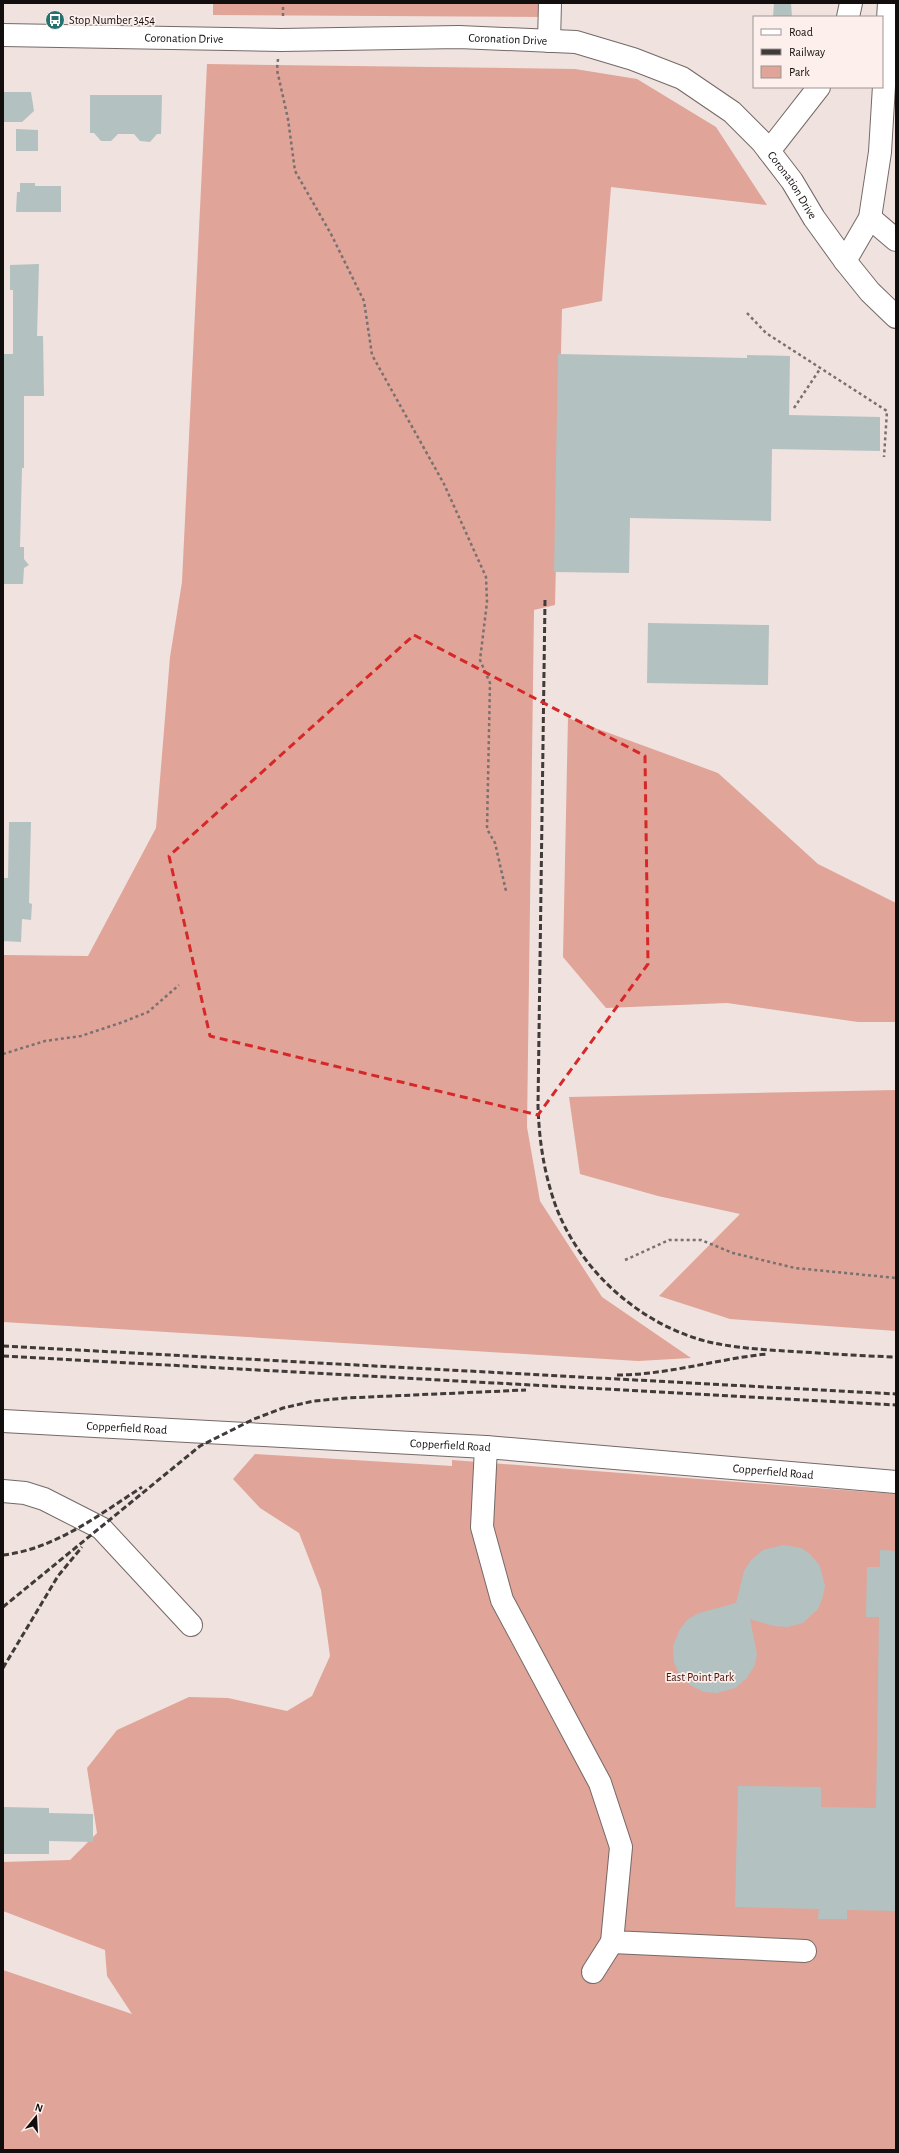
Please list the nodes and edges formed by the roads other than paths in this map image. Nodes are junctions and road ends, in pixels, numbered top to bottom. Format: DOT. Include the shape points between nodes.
graph roads {
  1 [pos="550,3"];
  2 [pos="851,3"];
  3 [pos="889,3"];
  4 [pos="848,16"];
  5 [pos="3,35"];
  6 [pos="549,41"];
  7 [pos="819,88"];
  8 [pos="769,151"];
  9 [pos="870,218"];
  10 [pos="896,240"];
  11 [pos="845,261"];
  12 [pos="896,317"];
  13 [pos="3,1421"];
  14 [pos="486,1447"];
  15 [pos="896,1482"];
  16 [pos="3,1491"];
  17 [pos="191,1626"];
  18 [pos="612,1942"];
  19 [pos="805,1951"];
  20 [pos="593,1972"];
  1 -- 6 [label="street"];
  2 -- 4 [label="street"];
  3 -- 9 [label="street" via="880,152"];
  5 -- 6 [label="street, Coronation Drive" via="281,40 459,36"];
  6 -- 8 [label="street, Coronation Drive" via="576,42 633,59 682,78 732,112"];
  7 -- 8 [label="street"];
  8 -- 11 [label="street, Coronation Drive"];
  9 -- 10 [label="street"];
  9 -- 11 [label="street"];
  11 -- 12 [label="street, Coronation Drive" via="870,292"];
  13 -- 14 [label="street, Copperfield Road"];
  14 -- 15 [label="street, Copperfield Road"];
  14 -- 18 [label="street" via="482,1527 502,1600 600,1783 621,1847"];
  16 -- 17 [label="street" via="25,1493 44,1499 101,1528"];
  18 -- 19 [label="street"];
  18 -- 20 [label="street"];
}
